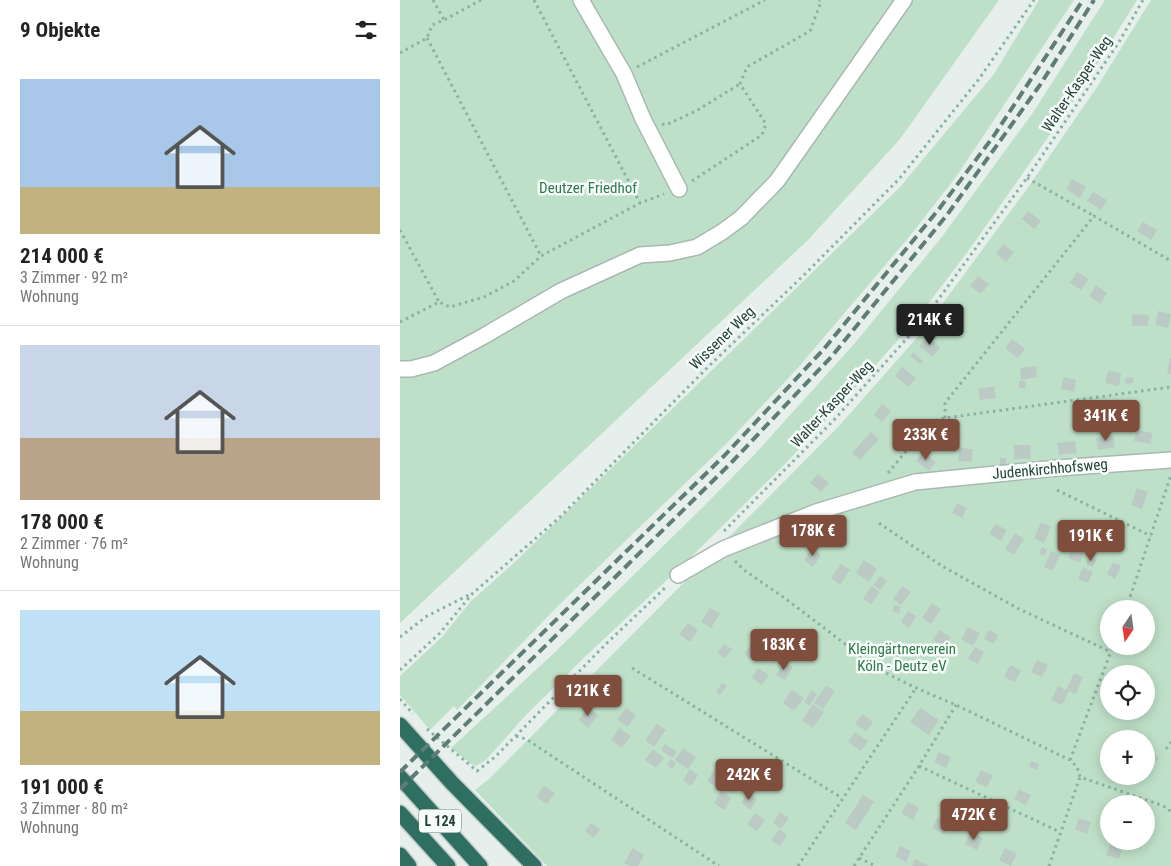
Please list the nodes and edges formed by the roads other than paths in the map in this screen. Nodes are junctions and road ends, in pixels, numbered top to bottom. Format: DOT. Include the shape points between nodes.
graph roads {
  1 [pos="581,0"];
  2 [pos="904,0"];
  3 [pos="679,189"];
  4 [pos="400,369"];
  5 [pos="1171,460"];
  6 [pos="678,575"];
  7 [pos="400,725"];
  8 [pos="400,776"];
  9 [pos="400,812"];
  10 [pos="400,855"];
  11 [pos="532,865"];
  12 [pos="409,866"];
  13 [pos="448,866"];
  14 [pos="480,866"];
  1 -- 3 [label="lane" via="624,74 643,120"];
  2 -- 4 [label="lane" via="777,181 741,218 722,232 697,247 640,255 560,292 434,362"];
  5 -- 6 [label="lane, Judenkirchhofsweg" via="915,482 721,543"];
  7 -- 11 [label="highway"];
  8 -- 14 [label="highway, L 124"];
  9 -- 13 [label="highway, L 124"];
  10 -- 12 [label="highway"];
}
